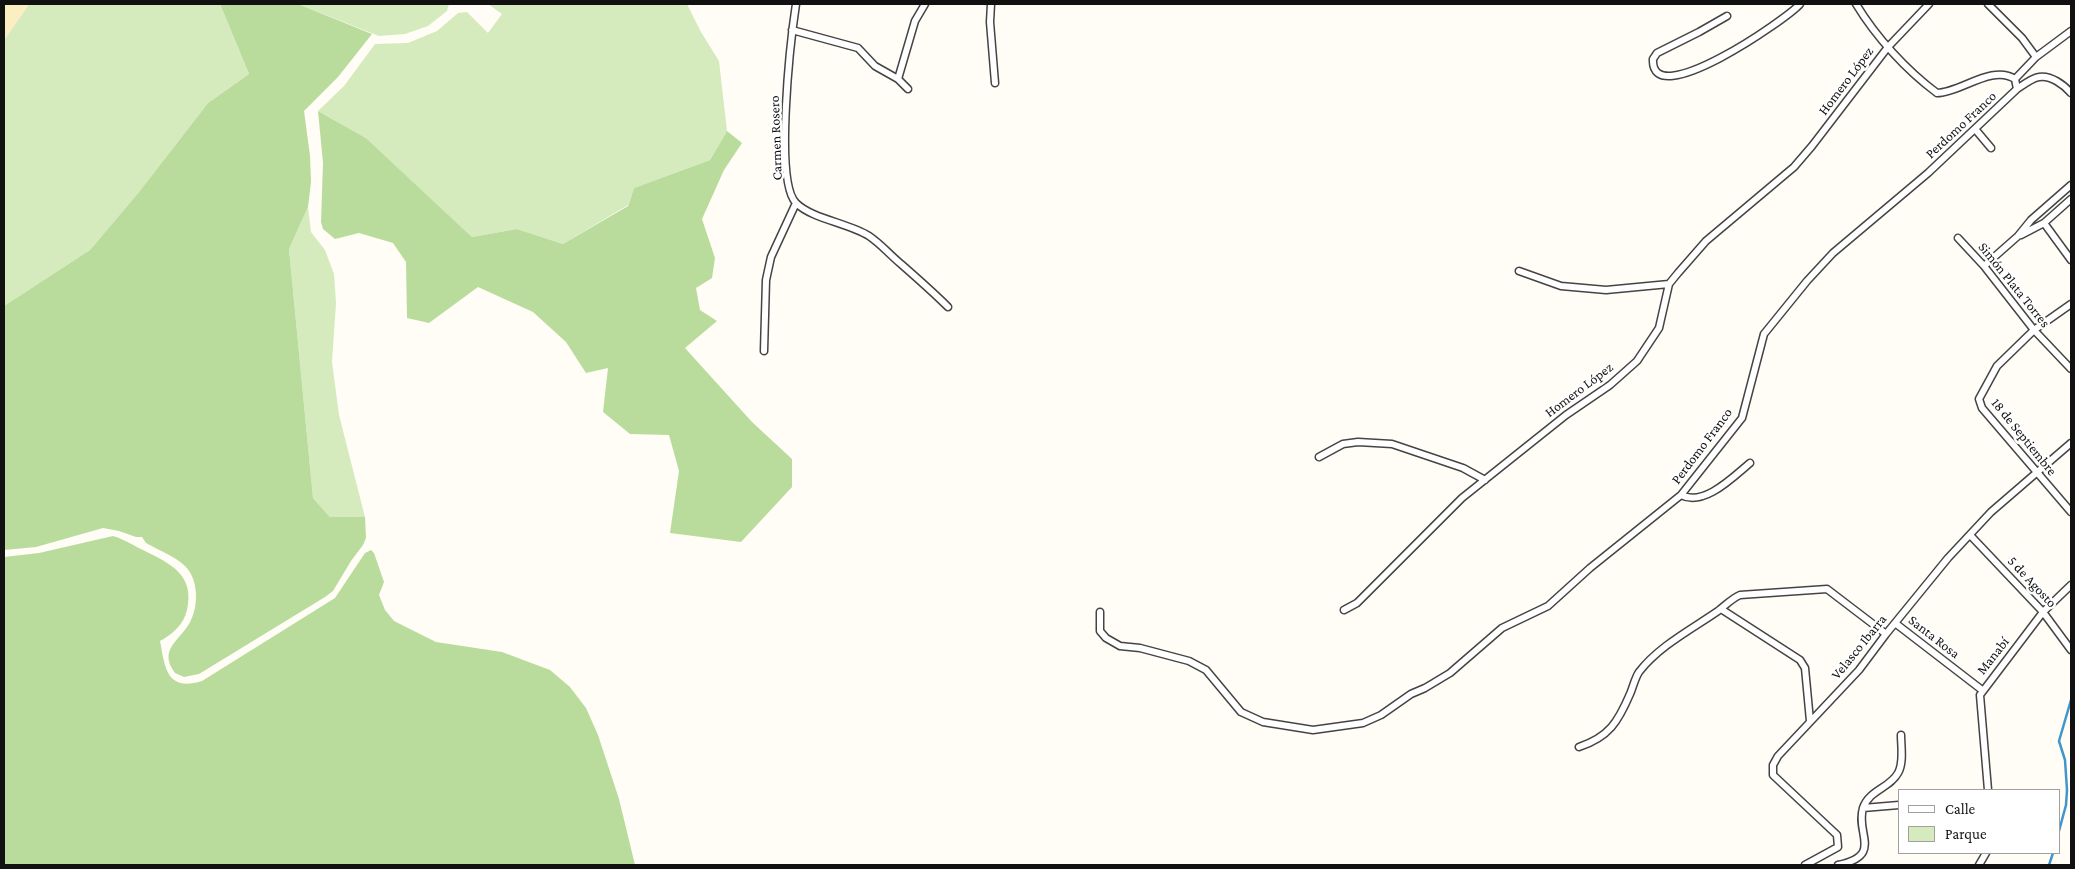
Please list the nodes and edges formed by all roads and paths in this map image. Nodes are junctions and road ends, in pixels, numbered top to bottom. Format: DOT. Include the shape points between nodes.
graph roads {
  1 [pos="796,4"];
  2 [pos="925,4"];
  3 [pos="991,4"];
  4 [pos="1800,4"];
  5 [pos="1856,4"];
  6 [pos="1929,4"];
  7 [pos="1988,4"];
  8 [pos="1727,16"];
  9 [pos="792,30"];
  10 [pos="2071,31"];
  11 [pos="1888,46"];
  12 [pos="2036,57"];
  13 [pos="898,79"];
  14 [pos="2015,79"];
  15 [pos="995,83"];
  16 [pos="908,89"];
  17 [pos="2017,89"];
  18 [pos="2071,93"];
  19 [pos="1975,129"];
  20 [pos="1991,148"];
  21 [pos="2071,184"];
  22 [pos="2071,199"];
  23 [pos="796,203"];
  24 [pos="2044,223"];
  25 [pos="2018,236"];
  26 [pos="1958,238"];
  27 [pos="2071,260"];
  28 [pos="1984,266"];
  29 [pos="1519,271"];
  30 [pos="1669,284"];
  31 [pos="2071,304"];
  32 [pos="948,308"];
  33 [pos="2034,330"];
  34 [pos="764,351"];
  35 [pos="2071,369"];
  36 [pos="2071,443"];
  37 [pos="1319,457"];
  38 [pos="1750,464"];
  39 [pos="2036,473"];
  40 [pos="1485,480"];
  41 [pos="1682,495"];
  42 [pos="2071,512"];
  43 [pos="1970,535"];
  44 [pos="2071,585"];
  45 [pos="1721,609"];
  46 [pos="1344,610"];
  47 [pos="1100,612"];
  48 [pos="2044,612"];
  49 [pos="1895,623"];
  50 [pos="1886,634"];
  51 [pos="2071,650"];
  52 [pos="1982,690"];
  53 [pos="1810,721"];
  54 [pos="1901,735"];
  55 [pos="1579,747"];
  56 [pos="1988,789"];
  57 [pos="1898,805"];
  58 [pos="1863,808"];
  59 [pos="1985,854"];
  60 [pos="1805,865"];
  61 [pos="1838,865"];
  62 [pos="1979,865"];
  1 -- 9 [label="street, Carmen Rosero"];
  2 -- 13 [label="street" via="915,20"];
  3 -- 15 [label="street"];
  4 -- 8 [label="street" via="1729,54 1699,69 1666,76 1654,69 1653,59 1657,53"];
  5 -- 11 [label="street" via="1871,28"];
  6 -- 11 [label="street, Homero López"];
  7 -- 12 [label="street"];
  9 -- 13 [label="street" via="858,48 875,66"];
  9 -- 23 [label="street, Carmen Rosero" via="785,115 789,182"];
  10 -- 12 [label="street"];
  11 -- 14 [label="street" via="1940,94 1988,77 2007,75"];
  11 -- 30 [label="street, Homero López" via="1794,167 1706,241"];
  12 -- 14 [label="street"];
  13 -- 16 [label="street"];
  14 -- 17 [label="street, Perdomo Franco"];
  17 -- 18 [label="street" via="2043,77 2054,79"];
  17 -- 19 [label="street, Perdomo Franco"];
  19 -- 20 [label="street"];
  19 -- 41 [label="street, Perdomo Franco" via="1832,253 1764,334 1742,418"];
  21 -- 25 [label="street"];
  22 -- 24 [label="street"];
  23 -- 32 [label="street" via="868,236"];
  23 -- 34 [label="street" via="771,257 766,280"];
  24 -- 25 [label="street"];
  24 -- 27 [label="street"];
  25 -- 28 [label="street"];
  26 -- 28 [label="street, Simón Plata Torres"];
  28 -- 33 [label="street, Simón Plata Torres"];
  29 -- 30 [label="street" via="1561,286 1606,290"];
  30 -- 40 [label="street, Homero López" via="1658,328 1636,361 1610,385 1566,415"];
  31 -- 33 [label="street"];
  33 -- 35 [label="street, Simón Plata Torres"];
  33 -- 39 [label="street, 18 de Septiembre" via="1997,366 1979,399 1982,408"];
  36 -- 39 [label="street, Velasco Ibarra"];
  37 -- 40 [label="street" via="1343,444 1392,444 1463,468"];
  38 -- 41 [label="street" via="1704,497 1689,499"];
  39 -- 42 [label="street, 18 de Septiembre"];
  39 -- 43 [label="street, Velasco Ibarra"];
  40 -- 46 [label="street, Homero López" via="1462,498 1357,603"];
  41 -- 47 [label="street, Perdomo Franco" via="1548,606 1502,628 1450,673 1363,724 1313,730 1263,722 1241,712 1206,670 1189,661 1120,646 1106,638 1100,631"];
  43 -- 48 [label="street, 5 de Agosto"];
  43 -- 49 [label="street, Velasco Ibarra"];
  44 -- 48 [label="street, Manabí"];
  45 -- 50 [label="street" via="1740,595 1824,588"];
  45 -- 53 [label="street" via="1800,660 1805,668"];
  45 -- 55 [label="street" via="1664,648 1638,673 1625,706 1609,731 1596,741"];
  48 -- 51 [label="street, 5 de Agosto"];
  48 -- 52 [label="street, Manabí"];
  49 -- 50 [label="street, Velasco Ibarra"];
  49 -- 52 [label="street, Santa Rosa"];
  50 -- 53 [label="street, Velasco Ibarra" via="1859,670"];
  52 -- 56 [label="street, Manabí"];
  53 -- 60 [label="street, Velasco Ibarra" via="1773,766 1773,776 1837,835 1838,847"];
  54 -- 58 [label="street" via="1898,774 1873,793"];
  57 -- 58 [label="street"];
  58 -- 61 [label="street" via="1864,848 1854,860"];
  59 -- 62 [label="street"];
}
